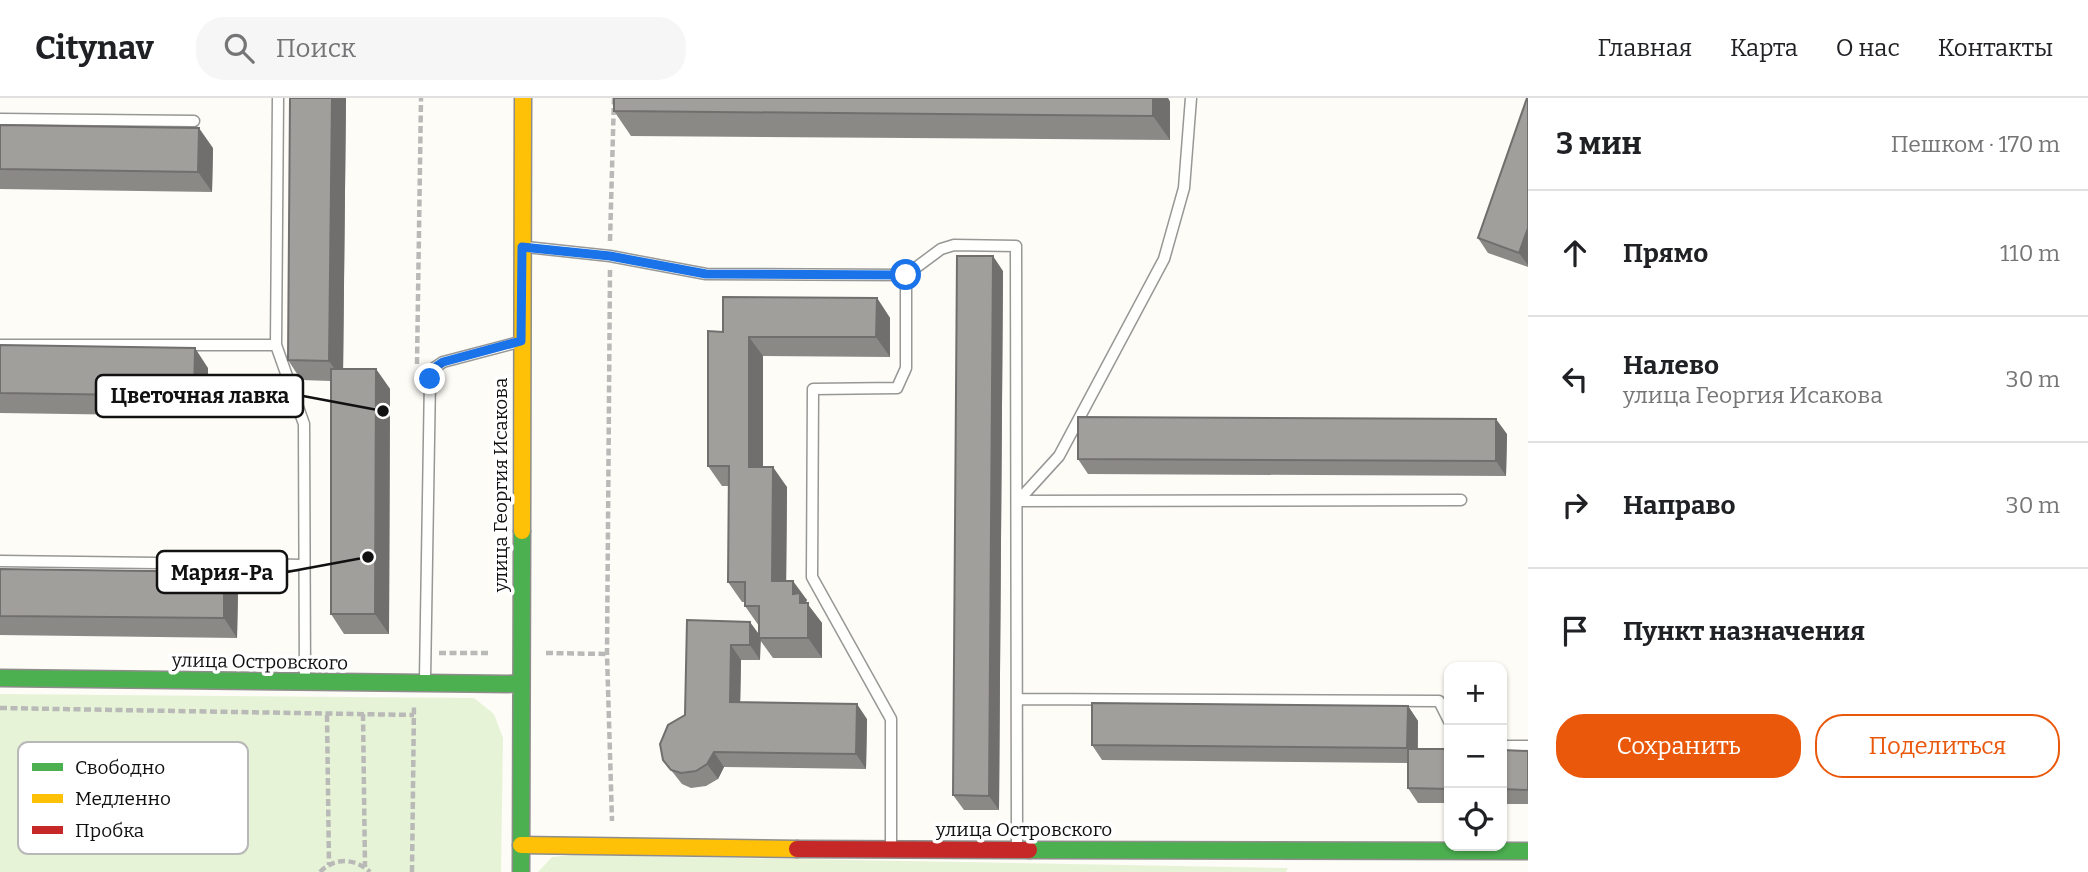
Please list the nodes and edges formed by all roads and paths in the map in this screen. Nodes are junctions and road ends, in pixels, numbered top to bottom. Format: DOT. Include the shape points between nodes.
graph roads {
  1 [pos="278,98"];
  2 [pos="523,98"];
  3 [pos="614,98"];
  4 [pos="1191,98"];
  5 [pos="0,119"];
  6 [pos="194,121"];
  7 [pos="522,247"];
  8 [pos="610,256"];
  9 [pos="906,275"];
  10 [pos="521,341"];
  11 [pos="0,345"];
  12 [pos="276,345"];
  13 [pos="1461,500"];
  14 [pos="1018,501"];
  15 [pos="0,561"];
  16 [pos="304,565"];
  17 [pos="425,653"];
  18 [pos="491,653"];
  19 [pos="542,653"];
  20 [pos="607,654"];
  21 [pos="0,678"];
  22 [pos="304,682"];
  23 [pos="419,683"];
  24 [pos="520,684"];
  25 [pos="1018,699"];
  26 [pos="0,708"];
  27 [pos="1444,712"];
  28 [pos="327,715"];
  29 [pos="363,715"];
  30 [pos="414,715"];
  31 [pos="1507,746"];
  32 [pos="1528,746"];
  33 [pos="612,825"];
  34 [pos="521,845"];
  35 [pos="891,850"];
  36 [pos="1017,850"];
  37 [pos="1528,851"];
  38 [pos="329,865"];
  39 [pos="365,867"];
  40 [pos="320,872"];
  41 [pos="370,872"];
  42 [pos="412,872"];
  43 [pos="521,872"];
  1 -- 12 [label="lane"];
  2 -- 7 [label="street, улица Георгия Исакова"];
  3 -- 8 [label="path"];
  4 -- 14 [label="lane" via="1184,188 1164,259 1059,456"];
  5 -- 6 [label="lane"];
  7 -- 8 [label="lane"];
  7 -- 10 [label="street, улица Георгия Исакова"];
  8 -- 9 [label="lane" via="706,274"];
  8 -- 20 [label="path"];
  9 -- 14 [label="lane" via="954,245 1016,246"];
  9 -- 35 [label="lane" via="906,368 897,388 813,388 812,577 891,719"];
  10 -- 17 [label="lane" via="443,362 434,368 430,379"];
  10 -- 24 [label="street, улица Георгия Исакова"];
  11 -- 12 [label="lane"];
  12 -- 16 [label="lane" via="304,424"];
  13 -- 14 [label="lane"];
  14 -- 25 [label="lane"];
  15 -- 16 [label="lane"];
  16 -- 22 [label="lane"];
  17 -- 18 [label="path"];
  17 -- 23 [label="lane"];
  19 -- 20 [label="path"];
  20 -- 33 [label="path"];
  21 -- 22 [label="street, улица Островского"];
  22 -- 23 [label="street, улица Островского"];
  23 -- 24 [label="street, улица Островского"];
  23 -- 30 [label="path"];
  24 -- 34 [label="street, улица Георгия Исакова"];
  25 -- 27 [label="lane" via="1439,701"];
  25 -- 36 [label="lane"];
  26 -- 28 [label="path"];
  28 -- 29 [label="path"];
  28 -- 38 [label="path"];
  29 -- 30 [label="path"];
  29 -- 39 [label="path"];
  30 -- 42 [label="path"];
  31 -- 32 [label="lane"];
  34 -- 35 [label="street, улица Островского"];
  34 -- 43 [label="street, улица Георгия Исакова"];
  35 -- 36 [label="street, улица Островского"];
  36 -- 37 [label="street, улица Островского"];
  38 -- 39 [label="path" via="344,860"];
  38 -- 40 [label="path"];
  39 -- 41 [label="path"];
}
